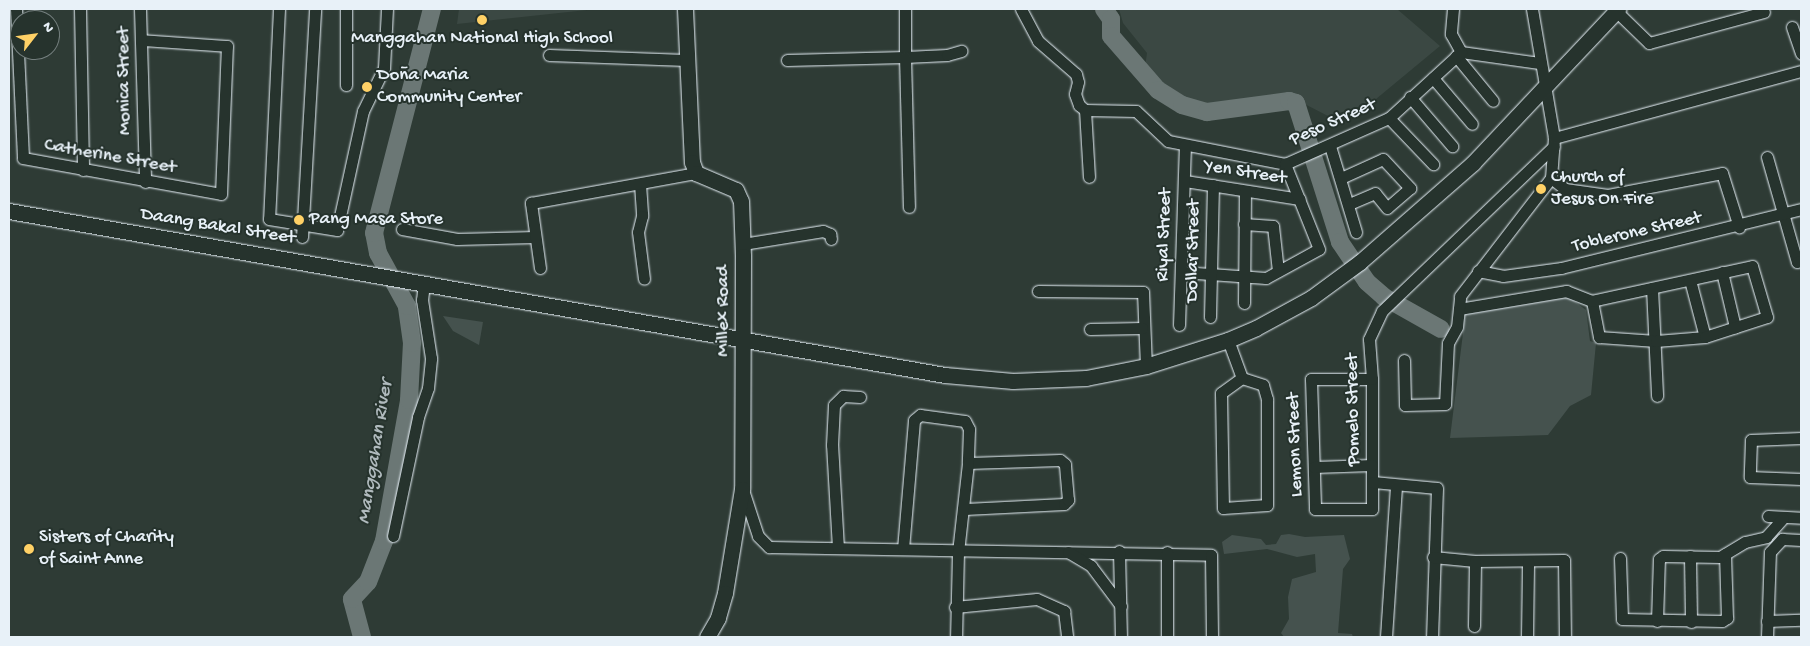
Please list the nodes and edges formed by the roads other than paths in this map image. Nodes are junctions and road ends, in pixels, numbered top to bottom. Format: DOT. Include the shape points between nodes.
graph roads {
  1 [pos="16,9"];
  2 [pos="80,9"];
  3 [pos="140,9"];
  4 [pos="279,9"];
  5 [pos="315,9"];
  6 [pos="346,9"];
  7 [pos="387,9"];
  8 [pos="685,9"];
  9 [pos="905,9"];
  10 [pos="1020,9"];
  11 [pos="1453,9"];
  12 [pos="1532,9"];
  13 [pos="1617,10"];
  14 [pos="1764,12"];
  15 [pos="1792,27"];
  16 [pos="141,40"];
  17 [pos="961,51"];
  18 [pos="1801,53"];
  19 [pos="1458,54"];
  20 [pos="549,55"];
  21 [pos="905,57"];
  22 [pos="686,60"];
  23 [pos="787,60"];
  24 [pos="1539,63"];
  25 [pos="1801,71"];
  26 [pos="1433,78"];
  27 [pos="346,85"];
  28 [pos="1545,85"];
  29 [pos="1410,97"];
  30 [pos="1494,101"];
  31 [pos="1085,110"];
  32 [pos="1389,118"];
  33 [pos="1472,124"];
  34 [pos="1554,142"];
  35 [pos="1184,146"];
  36 [pos="1330,146"];
  37 [pos="1452,146"];
  38 [pos="1767,157"];
  39 [pos="1285,164"];
  40 [pos="1433,164"];
  41 [pos="83,170"];
  42 [pos="696,173"];
  43 [pos="1089,177"];
  44 [pos="1341,178"];
  45 [pos="1551,178"];
  46 [pos="1185,181"];
  47 [pos="145,182"];
  48 [pos="640,184"];
  49 [pos="1213,185"];
  50 [pos="1245,191"];
  51 [pos="1300,199"];
  52 [pos="1349,204"];
  53 [pos="909,207"];
  54 [pos="1801,210"];
  55 [pos="9,212"];
  56 [pos="1783,214"];
  57 [pos="305,223"];
  58 [pos="1244,224"];
  59 [pos="1738,227"];
  60 [pos="402,229"];
  61 [pos="1356,232"];
  62 [pos="302,236"];
  63 [pos="535,237"];
  64 [pos="831,239"];
  65 [pos="743,244"];
  66 [pos="1801,261"];
  67 [pos="540,268"];
  68 [pos="1278,271"];
  69 [pos="1478,271"];
  70 [pos="1182,272"];
  71 [pos="1722,272"];
  72 [pos="1211,274"];
  73 [pos="1244,278"];
  74 [pos="644,279"];
  75 [pos="1690,280"];
  76 [pos="422,284"];
  77 [pos="1652,288"];
  78 [pos="1038,291"];
  79 [pos="1592,301"];
  80 [pos="1244,303"];
  81 [pos="1460,309"];
  82 [pos="1210,318"];
  83 [pos="1179,325"];
  84 [pos="1142,328"];
  85 [pos="1735,328"];
  86 [pos="1090,329"];
  87 [pos="1705,337"];
  88 [pos="1228,340"];
  89 [pos="745,341"];
  90 [pos="1656,341"];
  91 [pos="1404,360"];
  92 [pos="1146,366"];
  93 [pos="1242,378"];
  94 [pos="1372,379"];
  95 [pos="1657,396"];
  96 [pos="860,397"];
  97 [pos="1801,438"];
  98 [pos="968,463"];
  99 [pos="1372,465"];
  100 [pos="1314,467"];
  101 [pos="1801,479"];
  102 [pos="1373,482"];
  103 [pos="1396,486"];
  104 [pos="742,489"];
  105 [pos="965,509"];
  106 [pos="1372,510"];
  107 [pos="1768,516"];
  108 [pos="1783,518"];
  109 [pos="1801,518"];
  110 [pos="393,536"];
  111 [pos="1801,540"];
  112 [pos="838,548"];
  113 [pos="903,549"];
  114 [pos="1119,551"];
  115 [pos="958,552"];
  116 [pos="1068,552"];
  117 [pos="1166,552"];
  118 [pos="1725,554"];
  119 [pos="1690,556"];
  120 [pos="1433,557"];
  121 [pos="1620,558"];
  122 [pos="1475,561"];
  123 [pos="1528,561"];
  124 [pos="955,607"];
  125 [pos="1122,607"];
  126 [pos="1801,620"];
  127 [pos="1658,621"];
  128 [pos="1691,622"];
  129 [pos="1767,622"];
  130 [pos="1474,626"];
  131 [pos="707,637"];
  132 [pos="956,637"];
  133 [pos="1067,637"];
  134 [pos="1121,637"];
  135 [pos="1167,637"];
  136 [pos="1212,637"];
  137 [pos="1386,637"];
  138 [pos="1432,637"];
  139 [pos="1526,637"];
  140 [pos="1565,637"];
  141 [pos="1767,637"];
  1 -- 41 [label="street, Catherine Street" via="22,155 25,159"];
  2 -- 41 [label="street"];
  3 -- 16 [label="street, Monica Street"];
  4 -- 57 [label="street" via="269,219"];
  5 -- 57 [label="street"];
  6 -- 27 [label="street"];
  7 -- 57 [label="street" via="384,68 363,111 337,230"];
  8 -- 22 [label="street"];
  9 -- 21 [label="street"];
  10 -- 31 [label="street" via="1038,40 1076,74 1075,94"];
  11 -- 19 [label="street" via="1451,34"];
  12 -- 24 [label="street"];
  13 -- 14 [label="street" via="1649,43"];
  13 -- 28 [label="street, Daang Bakal Street"];
  15 -- 18 [label="street"];
  16 -- 47 [label="street, Monica Street"];
  16 -- 47 [label="street, Catherine Street" via="227,46 221,194"];
  17 -- 21 [label="street"];
  19 -- 24 [label="street"];
  19 -- 26 [label="street, Peso Street"];
  19 -- 30 [label="street"];
  20 -- 22 [label="street"];
  21 -- 23 [label="street"];
  21 -- 53 [label="street"];
  22 -- 42 [label="street" via="690,148"];
  24 -- 28 [label="street"];
  25 -- 34 [label="street"];
  26 -- 29 [label="street, Peso Street"];
  26 -- 33 [label="street"];
  28 -- 34 [label="street"];
  28 -- 88 [label="street, Daang Bakal Street" via="1473,163 1356,266 1311,298"];
  29 -- 32 [label="street, Peso Street"];
  29 -- 37 [label="street"];
  31 -- 35 [label="street" via="1136,111 1168,141"];
  31 -- 43 [label="street"];
  32 -- 36 [label="street, Peso Street"];
  32 -- 40 [label="street"];
  34 -- 45 [label="street"];
  34 -- 94 [label="street, Pomelo Street" via="1382,312 1370,340"];
  35 -- 39 [label="street"];
  35 -- 46 [label="street, Riyal Street"];
  36 -- 39 [label="street, Peso Street"];
  36 -- 44 [label="street"];
  38 -- 56 [label="street"];
  39 -- 51 [label="street"];
  41 -- 47 [label="street, Catherine Street"];
  42 -- 48 [label="street"];
  42 -- 65 [label="street, Millex Road" via="736,190 741,200"];
  44 -- 52 [label="street"];
  44 -- 52 [label="street" via="1383,159 1410,188 1387,208 1376,193"];
  45 -- 59 [label="street" via="1565,189 1608,195 1721,173"];
  45 -- 69 [label="street"];
  46 -- 49 [label="street, Yen Street"];
  46 -- 70 [label="street, Riyal Street"];
  48 -- 63 [label="street" via="531,203"];
  48 -- 74 [label="street" via="642,216 638,232"];
  49 -- 50 [label="street, Yen Street"];
  49 -- 72 [label="street, Dollar Street"];
  50 -- 51 [label="street, Yen Street"];
  50 -- 58 [label="street"];
  51 -- 68 [label="street" via="1319,249"];
  52 -- 61 [label="street"];
  54 -- 56 [label="street, Toblerone Street"];
  55 -- 76 [label="street, Daang Bakal Street"];
  56 -- 59 [label="street, Toblerone Street"];
  56 -- 66 [label="street" via="1797,262"];
  57 -- 62 [label="street"];
  58 -- 68 [label="street" via="1273,226"];
  58 -- 73 [label="street"];
  59 -- 69 [label="street, Toblerone Street" via="1561,268 1503,276"];
  60 -- 63 [label="street" via="457,239"];
  63 -- 67 [label="street"];
  64 -- 65 [label="street" via="830,234 823,231"];
  65 -- 89 [label="street, Millex Road"];
  68 -- 73 [label="street" via="1266,278"];
  69 -- 81 [label="street" via="1460,296"];
  70 -- 72 [label="street"];
  70 -- 83 [label="street, Riyal Street"];
  71 -- 75 [label="street"];
  71 -- 85 [label="street"];
  71 -- 85 [label="street" via="1752,266 1767,318"];
  72 -- 73 [label="street"];
  72 -- 82 [label="street, Dollar Street"];
  73 -- 80 [label="street"];
  75 -- 77 [label="street"];
  75 -- 87 [label="street"];
  76 -- 89 [label="street, Daang Bakal Street"];
  76 -- 110 [label="street" via="431,358 428,388 418,417"];
  77 -- 79 [label="street"];
  77 -- 90 [label="street"];
  78 -- 84 [label="street" via="1143,292"];
  79 -- 81 [label="street" via="1566,291"];
  79 -- 90 [label="street" via="1600,337"];
  81 -- 91 [label="street" via="1457,327 1448,343 1445,404 1405,405"];
  84 -- 86 [label="street"];
  84 -- 92 [label="street"];
  85 -- 87 [label="street"];
  87 -- 90 [label="street"];
  88 -- 92 [label="street, Daang Bakal Street"];
  88 -- 93 [label="street"];
  89 -- 92 [label="street, Daang Bakal Street" via="945,375 1013,381 1086,378"];
  89 -- 104 [label="street, Millex Road"];
  90 -- 95 [label="street"];
  93 -- 93 [label="street" via="1263,385 1267,399 1267,505 1222,508 1221,393"];
  94 -- 99 [label="street, Pomelo Street"];
  94 -- 100 [label="street, Lemon Street" via="1311,379"];
  96 -- 112 [label="street" via="843,396 834,405 832,445"];
  97 -- 101 [label="street" via="1751,440 1750,477"];
  98 -- 105 [label="street"];
  98 -- 105 [label="street" via="1060,460 1065,464 1068,500 1064,504"];
  98 -- 113 [label="street" via="970,430 964,421 920,416 914,420"];
  99 -- 100 [label="street"];
  99 -- 102 [label="street, Pomelo Street"];
  100 -- 106 [label="street, Lemon Street" via="1315,509"];
  102 -- 103 [label="street"];
  102 -- 106 [label="street, Pomelo Street"];
  103 -- 120 [label="street" via="1437,488"];
  103 -- 137 [label="street"];
  104 -- 112 [label="street" via="758,536 769,547"];
  104 -- 131 [label="street, Millex Road" via="725,593 718,618"];
  105 -- 115 [label="street"];
  107 -- 108 [label="street"];
  108 -- 109 [label="street"];
  108 -- 118 [label="street" via="1766,538 1745,542"];
  111 -- 129 [label="street" via="1782,539 1770,552"];
  112 -- 113 [label="street"];
  113 -- 115 [label="street"];
  114 -- 116 [label="street"];
  114 -- 117 [label="street"];
  114 -- 125 [label="street"];
  115 -- 116 [label="street"];
  115 -- 124 [label="street"];
  116 -- 125 [label="street" via="1091,566"];
  117 -- 135 [label="street"];
  117 -- 136 [label="street" via="1210,555"];
  118 -- 119 [label="street"];
  118 -- 128 [label="street" via="1728,618 1722,622"];
  119 -- 127 [label="street" via="1663,556 1657,562"];
  119 -- 128 [label="street"];
  120 -- 122 [label="street"];
  120 -- 138 [label="street"];
  121 -- 127 [label="street" via="1622,619"];
  122 -- 123 [label="street"];
  122 -- 130 [label="street"];
  123 -- 139 [label="street"];
  123 -- 140 [label="street" via="1564,560"];
  124 -- 132 [label="street"];
  124 -- 133 [label="street" via="1037,599 1064,611"];
  125 -- 134 [label="street"];
  126 -- 129 [label="street"];
  127 -- 128 [label="street"];
  129 -- 141 [label="street"];
}
